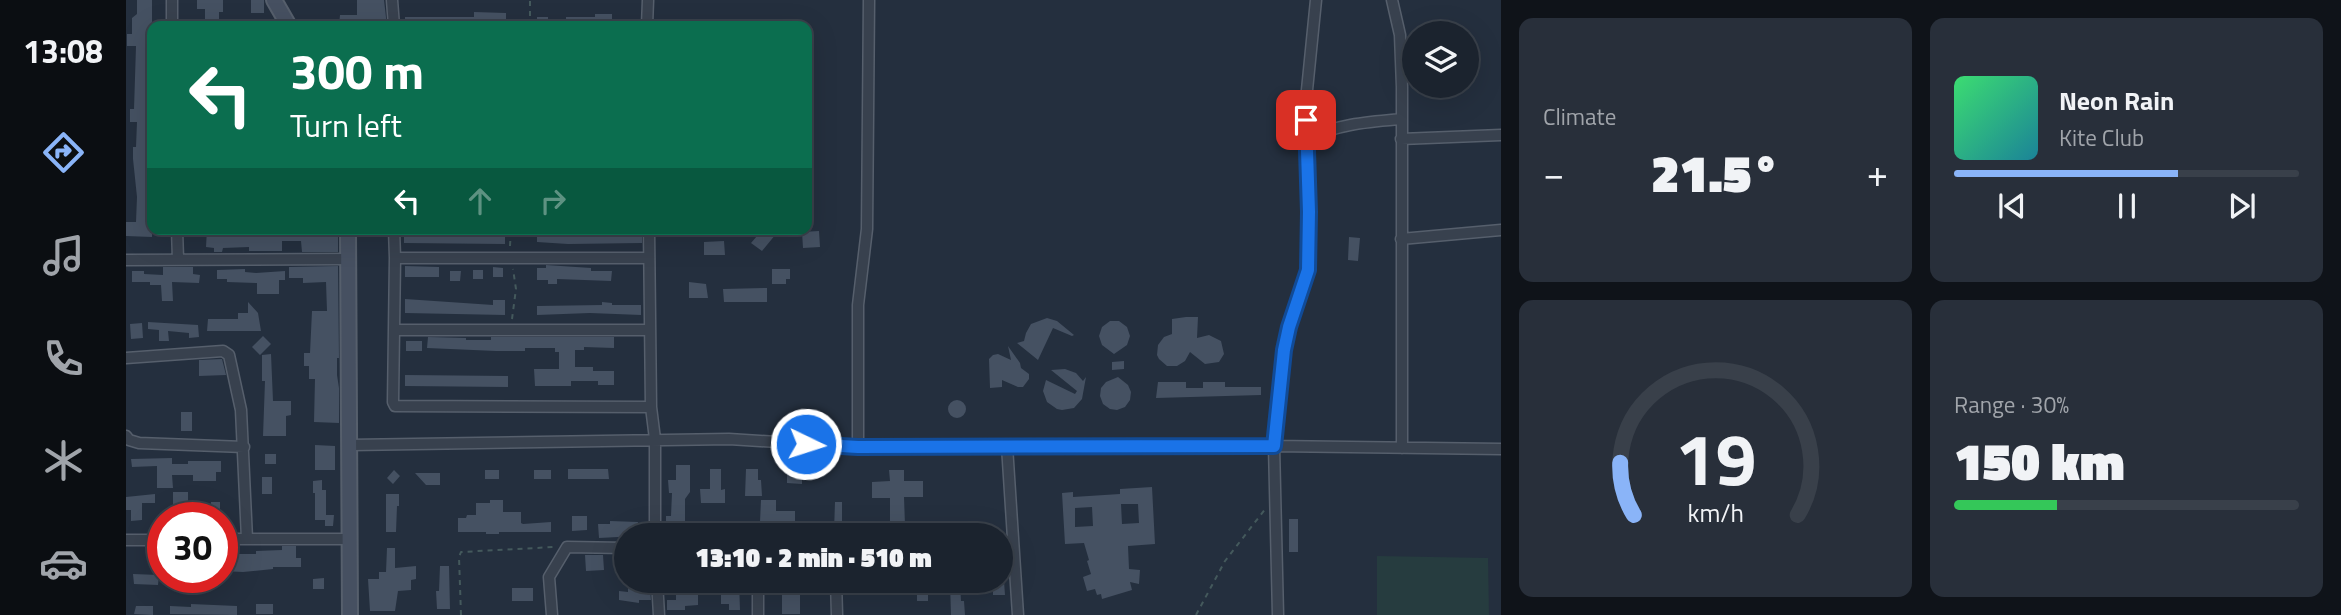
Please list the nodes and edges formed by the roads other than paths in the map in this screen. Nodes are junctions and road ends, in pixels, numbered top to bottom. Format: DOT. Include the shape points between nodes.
graph roads {
  1 [pos="172,0"];
  2 [pos="393,0"];
  3 [pos="648,0"];
  4 [pos="869,0"];
  5 [pos="1315,0"];
  6 [pos="1392,0"];
  7 [pos="279,2"];
  8 [pos="172,21"];
  9 [pos="287,21"];
  10 [pos="394,21"];
  11 [pos="647,21"];
  12 [pos="1401,119"];
  13 [pos="1501,135"];
  14 [pos="1307,139"];
  15 [pos="1401,139"];
  16 [pos="1501,230"];
  17 [pos="177,235"];
  18 [pos="348,235"];
  19 [pos="394,235"];
  20 [pos="649,235"];
  21 [pos="1401,239"];
  22 [pos="178,258"];
  23 [pos="395,258"];
  24 [pos="649,258"];
  25 [pos="349,259"];
  26 [pos="126,260"];
  27 [pos="395,330"];
  28 [pos="649,330"];
  29 [pos="126,358"];
  30 [pos="651,407"];
  31 [pos="126,436"];
  32 [pos="654,439"];
  33 [pos="351,445"];
  34 [pos="1007,446"];
  35 [pos="1274,446"];
  36 [pos="244,447"];
  37 [pos="858,447"];
  38 [pos="1402,448"];
  39 [pos="1501,449"];
  40 [pos="655,523"];
  41 [pos="238,539"];
  42 [pos="247,539"];
  43 [pos="350,539"];
  44 [pos="126,540"];
  45 [pos="147,540"];
  46 [pos="614,548"];
  47 [pos="658,593"];
  48 [pos="758,593"];
  49 [pos="836,593"];
  50 [pos="350,615"];
  51 [pos="552,615"];
  52 [pos="659,615"];
  53 [pos="758,615"];
  54 [pos="837,615"];
  55 [pos="1018,615"];
  56 [pos="1278,615"];
  1 -- 8 [label="street"];
  2 -- 10 [label="street"];
  3 -- 11 [label="street"];
  4 -- 37 [label="street" via="867,229 858,304"];
  5 -- 14 [label="street"];
  6 -- 12 [label="street" via="1400,35"];
  7 -- 9 [label="main road"];
  12 -- 14 [label="street" via="1343,125"];
  12 -- 15 [label="street"];
  13 -- 15 [label="street"];
  14 -- 35 [label="street" via="1308,270 1284,350"];
  15 -- 21 [label="street"];
  16 -- 21 [label="street"];
  17 -- 22 [label="street"];
  18 -- 25 [label="main road"];
  19 -- 23 [label="street"];
  20 -- 24 [label="street"];
  21 -- 38 [label="street"];
  22 -- 25 [label="street"];
  22 -- 26 [label="street"];
  23 -- 24 [label="street"];
  23 -- 27 [label="street"];
  24 -- 28 [label="street"];
  25 -- 33 [label="main road"];
  27 -- 28 [label="street"];
  27 -- 30 [label="street" via="395,406"];
  28 -- 30 [label="street"];
  29 -- 36 [label="street" via="227,352 240,399"];
  30 -- 32 [label="street"];
  31 -- 36 [label="street" via="139,443"];
  32 -- 33 [label="street"];
  32 -- 37 [label="street"];
  32 -- 40 [label="street"];
  33 -- 43 [label="main road"];
  34 -- 35 [label="street"];
  34 -- 37 [label="street"];
  34 -- 55 [label="street"];
  35 -- 38 [label="street"];
  35 -- 56 [label="street"];
  36 -- 42 [label="street"];
  38 -- 39 [label="street"];
  41 -- 42 [label="street"];
  42 -- 43 [label="street"];
  43 -- 50 [label="main road"];
  44 -- 45 [label="street"];
  46 -- 51 [label="street" via="567,547 549,576"];
  47 -- 52 [label="street"];
  48 -- 53 [label="street"];
  49 -- 54 [label="street"];
}
